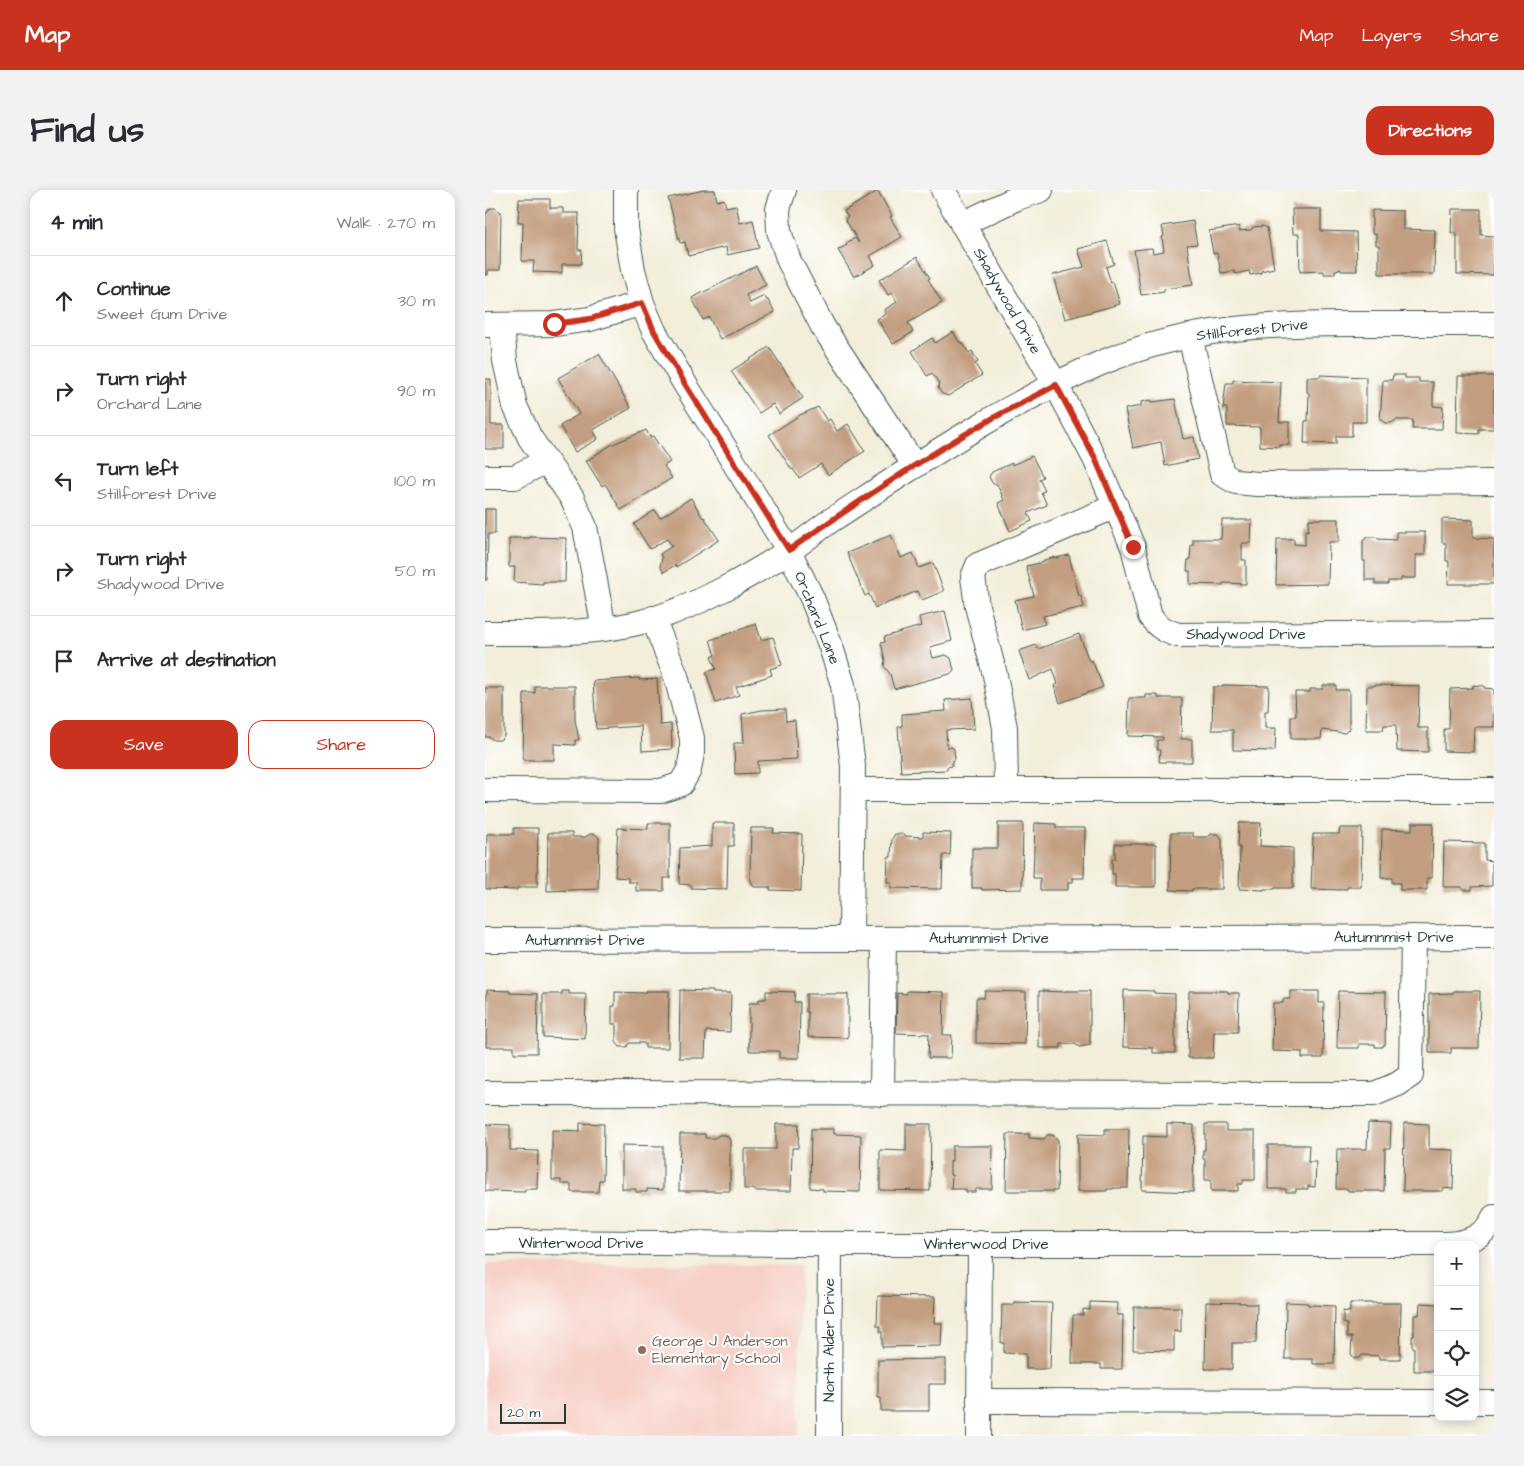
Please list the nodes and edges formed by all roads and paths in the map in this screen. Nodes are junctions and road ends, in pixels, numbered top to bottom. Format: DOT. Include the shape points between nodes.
graph roads {
  1 [pos="626,190"];
  2 [pos="783,190"];
  3 [pos="943,190"];
  4 [pos="1041,190"];
  5 [pos="962,224"];
  6 [pos="642,303"];
  7 [pos="1494,324"];
  8 [pos="494,325"];
  9 [pos="1190,336"];
  10 [pos="1056,385"];
  11 [pos="546,460"];
  12 [pos="915,466"];
  13 [pos="485,477"];
  14 [pos="1494,482"];
  15 [pos="1116,506"];
  16 [pos="789,550"];
  17 [pos="653,618"];
  18 [pos="604,629"];
  19 [pos="485,633"];
  20 [pos="1494,633"];
  21 [pos="485,790"];
  22 [pos="853,790"];
  23 [pos="1494,790"];
  24 [pos="1005,791"];
  25 [pos="1413,937"];
  26 [pos="1494,937"];
  27 [pos="851,939"];
  28 [pos="884,939"];
  29 [pos="485,940"];
  30 [pos="485,1093"];
  31 [pos="882,1094"];
  32 [pos="1489,1225"];
  33 [pos="485,1242"];
  34 [pos="830,1244"];
  35 [pos="980,1244"];
  36 [pos="979,1401"];
  37 [pos="1434,1402"];
  38 [pos="1479,1402"];
  39 [pos="1494,1402"];
  40 [pos="829,1436"];
  41 [pos="979,1436"];
  1 -- 6 [label="street, Orchard Lane" via="626,228"];
  2 -- 12 [label="street" via="778,209 779,231 789,261 823,327"];
  3 -- 5 [label="street, Shadywood Drive"];
  4 -- 5 [label="street"];
  5 -- 10 [label="street, Shadywood Drive"];
  6 -- 8 [label="street" via="590,319 554,324"];
  6 -- 16 [label="street, Orchard Lane" via="654,331 685,384"];
  7 -- 9 [label="street, Stillforest Drive" via="1269,325"];
  8 -- 11 [label="street" via="515,406 530,438"];
  9 -- 10 [label="street, Stillforest Drive" via="1103,363"];
  9 -- 14 [label="street" via="1223,474 1236,482"];
  10 -- 12 [label="street, Stillforest Drive" via="995,417"];
  10 -- 15 [label="street, Shadywood Drive" via="1096,460"];
  11 -- 13 [label="street" via="515,477"];
  11 -- 18 [label="street" via="572,498 585,527"];
  12 -- 16 [label="street, Stillforest Drive"];
  15 -- 20 [label="street, Shadywood Drive" via="1133,547 1150,616 1166,632 1178,635"];
  15 -- 24 [label="street" via="978,565 973,577 1005,728"];
  16 -- 17 [label="street, Stillforest Drive" via="696,603"];
  16 -- 22 [label="street, Orchard Lane" via="812,598 843,685"];
  17 -- 18 [label="street, Stillforest Drive"];
  17 -- 21 [label="street" via="676,676 692,738 689,770 681,784 661,791"];
  18 -- 19 [label="street, Stillforest Drive"];
  22 -- 24 [label="street"];
  22 -- 27 [label="street, Orchard Lane"];
  23 -- 24 [label="street"];
  25 -- 26 [label="street, Autumnmist Drive"];
  25 -- 28 [label="street, Autumnmist Drive"];
  25 -- 31 [label="street" via="1411,1075 1374,1094"];
  27 -- 28 [label="street, Autumnmist Drive"];
  27 -- 29 [label="street, Autumnmist Drive"];
  28 -- 31 [label="street"];
  30 -- 31 [label="street"];
  32 -- 35 [label="street, Winterwood Drive" via="1473,1240 1459,1244"];
  33 -- 34 [label="street, Winterwood Drive"];
  34 -- 35 [label="street, Winterwood Drive"];
  34 -- 40 [label="street, North Alder Drive"];
  35 -- 36 [label="street"];
  36 -- 37 [label="street"];
  36 -- 41 [label="street"];
  38 -- 39 [label="street"];
}
